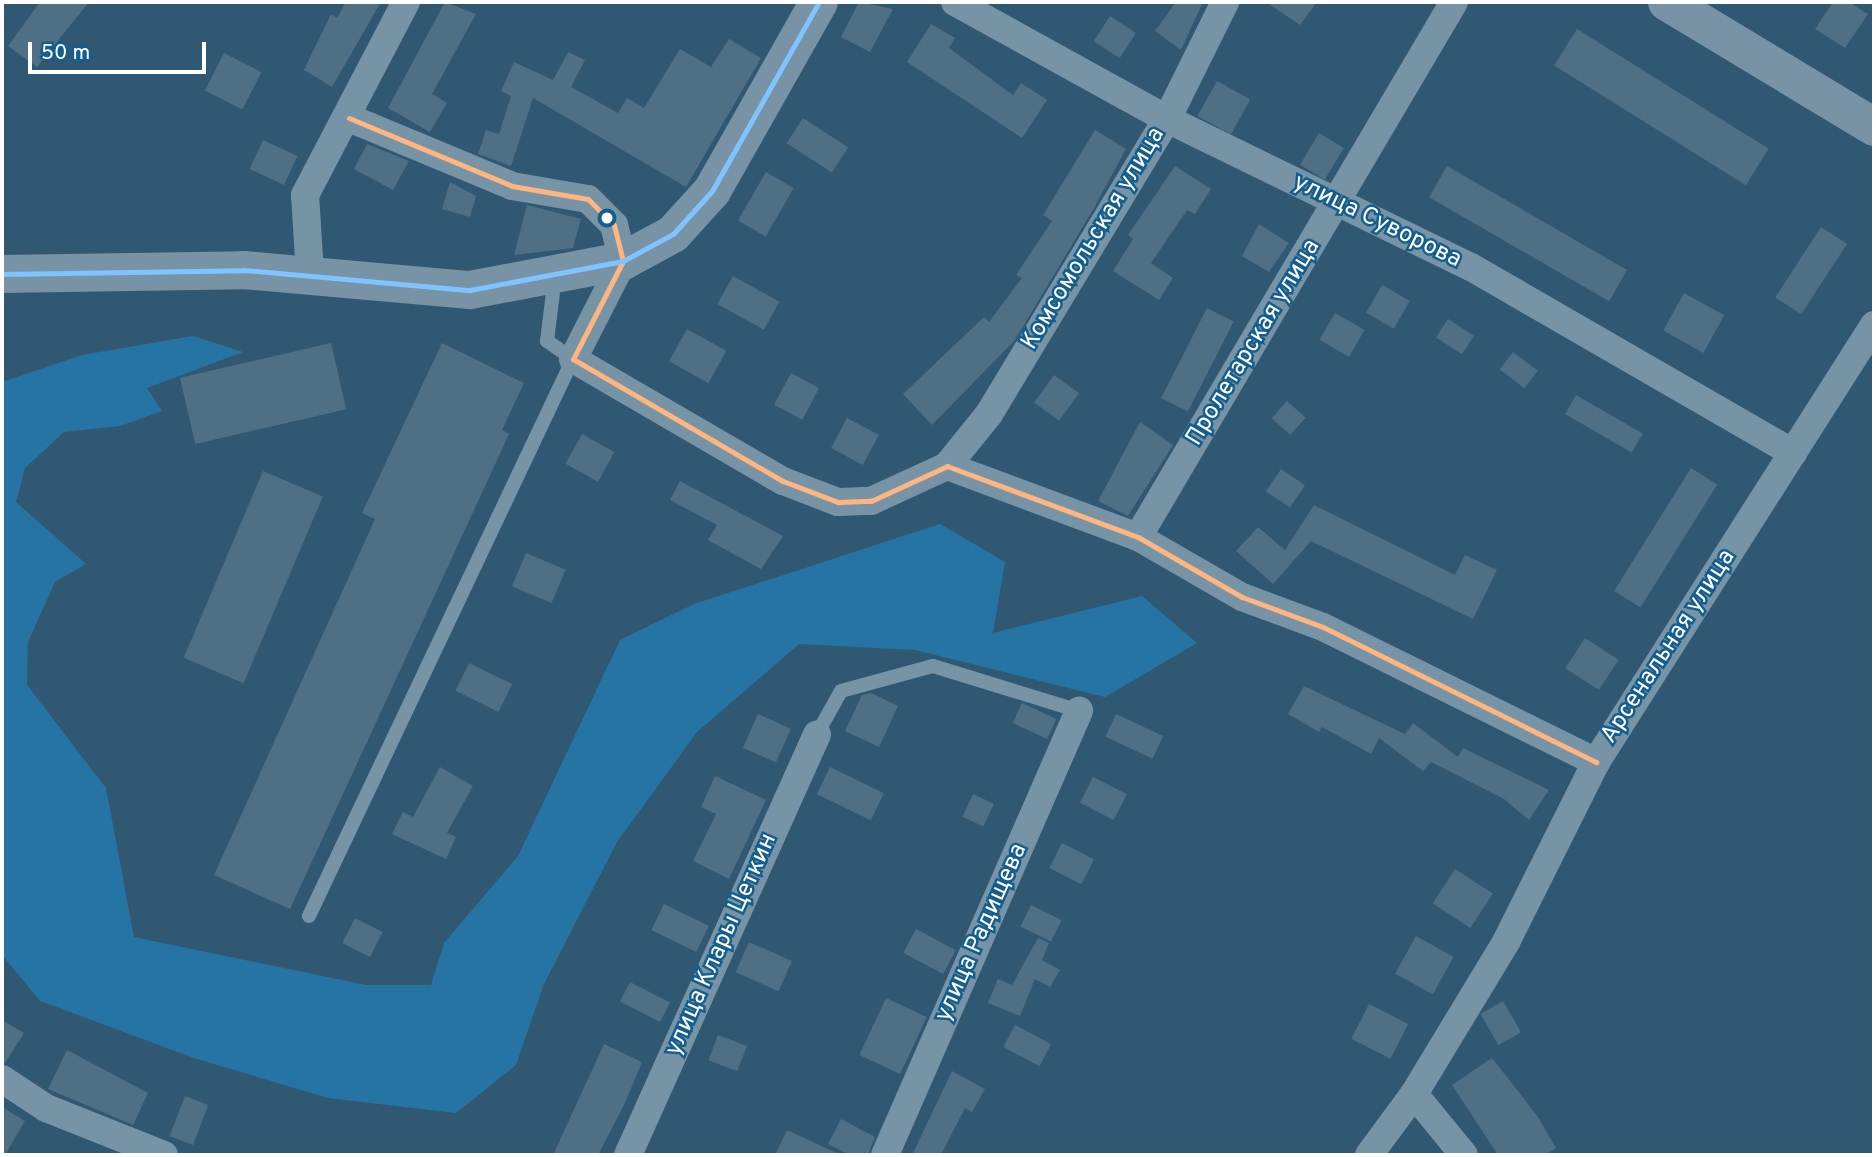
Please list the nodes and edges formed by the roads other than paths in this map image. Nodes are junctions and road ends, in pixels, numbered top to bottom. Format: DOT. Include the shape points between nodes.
graph roads {
  1 [pos="406,2"];
  2 [pos="819,2"];
  3 [pos="956,2"];
  4 [pos="1226,2"];
  5 [pos="1454,2"];
  6 [pos="1667,2"];
  7 [pos="349,118"];
  8 [pos="1167,119"];
  9 [pos="1874,127"];
  10 [pos="1337,203"];
  11 [pos="622,261"];
  12 [pos="2,274"];
  13 [pos="310,274"];
  14 [pos="556,275"];
  15 [pos="1874,325"];
  16 [pos="573,359"];
  17 [pos="1793,453"];
  18 [pos="947,466"];
  19 [pos="1138,537"];
  20 [pos="1079,711"];
  21 [pos="817,734"];
  22 [pos="1595,762"];
  23 [pos="309,916"];
  24 [pos="2,1079"];
  25 [pos="1414,1094"];
  26 [pos="121,1150"];
  27 [pos="164,1155"];
  28 [pos="628,1155"];
  29 [pos="885,1155"];
  30 [pos="1369,1155"];
  31 [pos="1464,1155"];
  1 -- 7 [label="street"];
  2 -- 11 [label="main road" via="712,191 673,234"];
  3 -- 8 [label="street, улица Суворова"];
  4 -- 8 [label="street, Комсомольская улица"];
  5 -- 10 [label="street, Пролетарская улица"];
  6 -- 9 [label="main road"];
  7 -- 11 [label="street" via="513,186 588,199 614,225"];
  7 -- 13 [label="street" via="305,195"];
  8 -- 10 [label="street, улица Суворова"];
  8 -- 18 [label="street, Комсомольская улица" via="989,414"];
  10 -- 17 [label="street, улица Суворова" via="1471,267"];
  10 -- 19 [label="street, Пролетарская улица"];
  11 -- 14 [label="main road"];
  11 -- 16 [label="street"];
  12 -- 13 [label="main road"];
  13 -- 14 [label="main road" via="470,290"];
  14 -- 16 [label="lane" via="547,341"];
  15 -- 17 [label="street, Арсенальная улица"];
  16 -- 18 [label="street" via="701,439 838,502 871,501"];
  16 -- 23 [label="lane"];
  17 -- 22 [label="street, Арсенальная улица"];
  18 -- 19 [label="street"];
  19 -- 22 [label="street" via="1242,597 1322,627"];
  20 -- 21 [label="lane" via="933,666 841,691"];
  20 -- 29 [label="street, улица Радищева"];
  21 -- 28 [label="street, улица Клары Цеткин"];
  22 -- 25 [label="street, Арсенальная улица" via="1506,942"];
  24 -- 26 [label="street"];
  25 -- 30 [label="street, Арсенальная улица"];
  25 -- 31 [label="street"];
  26 -- 27 [label="street"];
}
